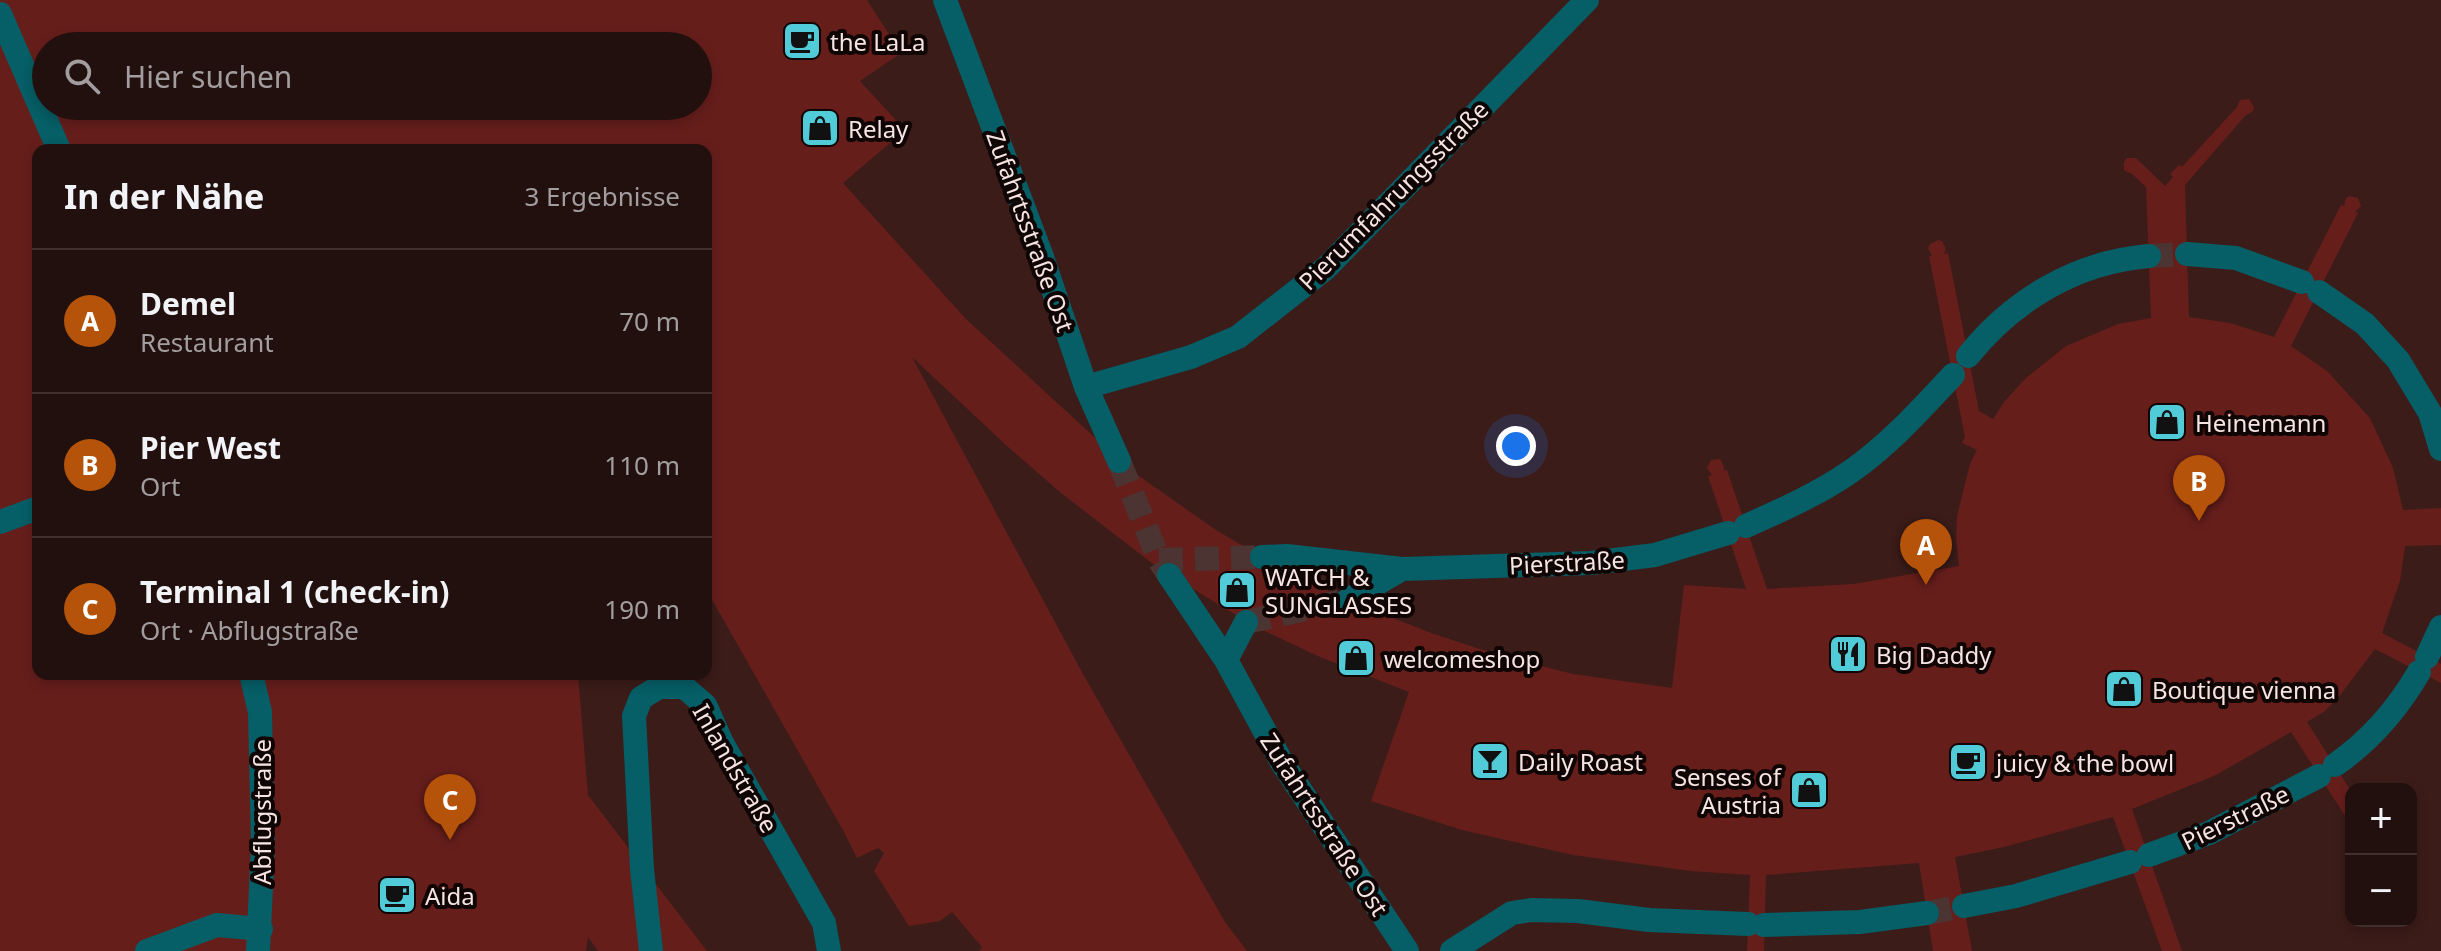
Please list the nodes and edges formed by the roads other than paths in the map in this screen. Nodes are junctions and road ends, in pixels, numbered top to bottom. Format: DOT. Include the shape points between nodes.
graph roads {
  1 [pos="945,0"];
  2 [pos="1587,0"];
  3 [pos="0,14"];
  4 [pos="32,88"];
  5 [pos="46,120"];
  6 [pos="56,144"];
  7 [pos="2187,254"];
  8 [pos="2149,256"];
  9 [pos="1086,387"];
  10 [pos="2441,449"];
  11 [pos="1119,461"];
  12 [pos="32,510"];
  13 [pos="0,522"];
  14 [pos="1262,557"];
  15 [pos="1402,569"];
  16 [pos="1169,575"];
  17 [pos="1348,600"];
  18 [pos="1246,622"];
  19 [pos="2441,627"];
  20 [pos="1226,660"];
  21 [pos="252,680"];
  22 [pos="1964,906"];
  23 [pos="1927,913"];
  24 [pos="259,940"];
  25 [pos="147,951"];
  26 [pos="651,951"];
  27 [pos="829,951"];
  28 [pos="1407,951"];
  29 [pos="1452,951"];
  1 -- 9 [label="street, Zufahrtsstraße Ost"];
  2 -- 9 [label="street, Pierumfahrungsstraße" via="1326,268 1238,337 1191,357"];
  3 -- 4 [label="street"];
  5 -- 6 [label="street"];
  7 -- 10 [label="street" via="2236,258 2310,287 2365,324 2398,360 2430,413"];
  8 -- 15 [label="street, Pierstraße" via="2090,267 2056,281 1985,335 1895,436 1850,472 1737,530 1655,555 1604,561"];
  9 -- 11 [label="street, Zufahrtsstraße Ost"];
  12 -- 13 [label="street"];
  14 -- 15 [label="street, Pierstraße"];
  15 -- 17 [label="street, Pierstraße"];
  16 -- 20 [label="street, Zufahrtsstraße Ost"];
  18 -- 20 [label="street"];
  19 -- 22 [label="street, Pierstraße" via="2381,727 2327,770 2209,833 2140,859"];
  20 -- 28 [label="street, Zufahrtsstraße Ost" via="1281,761"];
  21 -- 24 [label="street, Abflugstraße" via="260,712"];
  23 -- 29 [label="street" via="1860,922 1756,924 1531,910 1512,913"];
  24 -- 25 [label="street" via="217,925"];
  26 -- 27 [label="street, Inlandstraße" via="634,716 641,698 659,687 684,687 705,705 824,923"];
}
